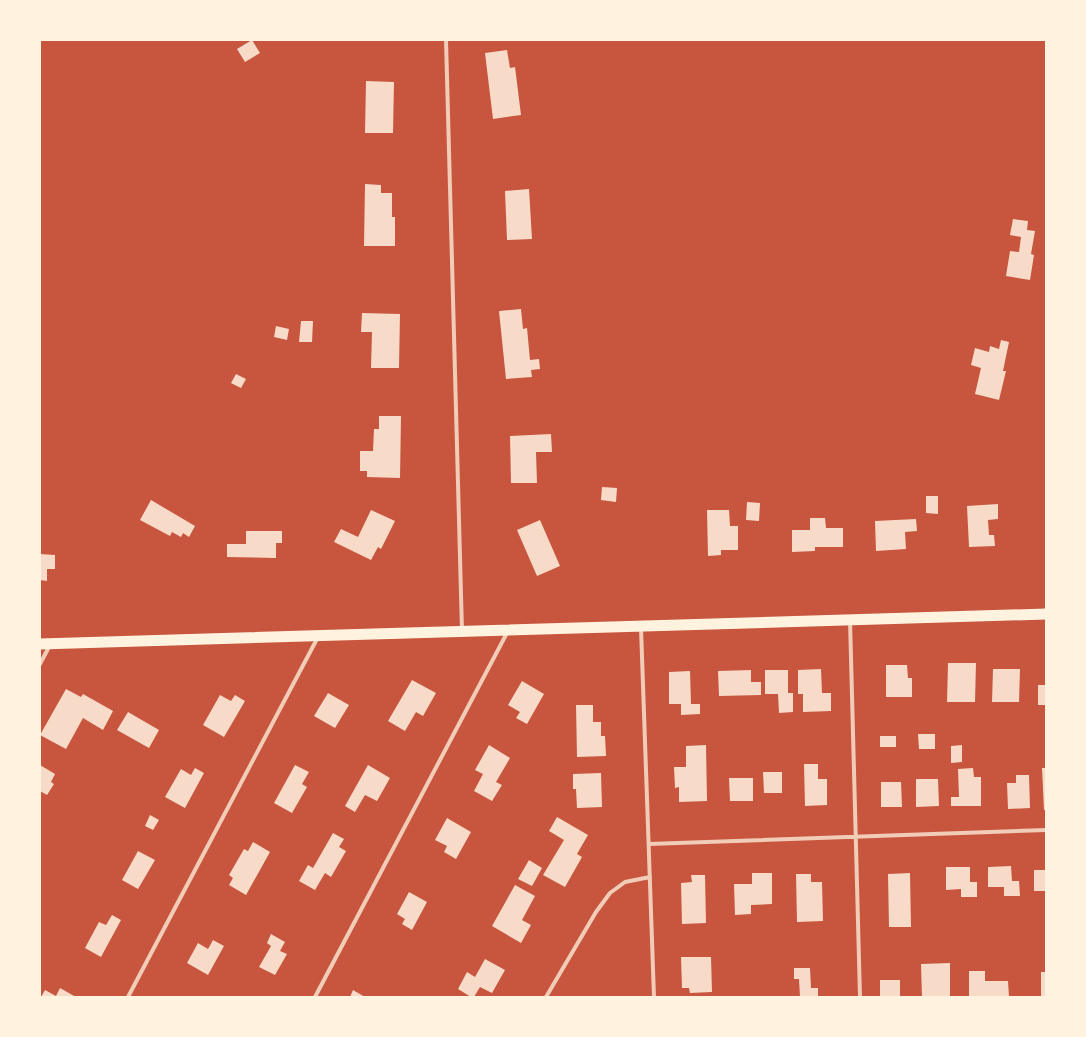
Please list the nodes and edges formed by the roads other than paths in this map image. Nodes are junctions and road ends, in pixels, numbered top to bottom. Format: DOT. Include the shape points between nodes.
graph roads {
  1 [pos="446,40"];
  2 [pos="1046,614"];
  3 [pos="850,620"];
  4 [pos="641,625"];
  5 [pos="509,629"];
  6 [pos="462,631"];
  7 [pos="319,635"];
  8 [pos="46,644"];
  9 [pos="40,664"];
  10 [pos="1046,830"];
  11 [pos="856,836"];
  12 [pos="648,844"];
  13 [pos="650,877"];
  14 [pos="128,997"];
  15 [pos="315,997"];
  16 [pos="546,997"];
  17 [pos="654,997"];
  18 [pos="860,997"];
  1 -- 6 [label="street"];
  2 -- 3 [label="highway"];
  3 -- 4 [label="highway"];
  3 -- 11 [label="street"];
  4 -- 5 [label="highway"];
  4 -- 12 [label="street"];
  5 -- 6 [label="highway"];
  5 -- 15 [label="street"];
  6 -- 7 [label="highway"];
  7 -- 8 [label="highway"];
  7 -- 14 [label="street"];
  8 -- 9 [label="street"];
  10 -- 11 [label="street"];
  11 -- 12 [label="street"];
  11 -- 18 [label="street"];
  12 -- 13 [label="street"];
  13 -- 16 [label="street" via="625,882 610,893"];
  13 -- 17 [label="street"];
}
